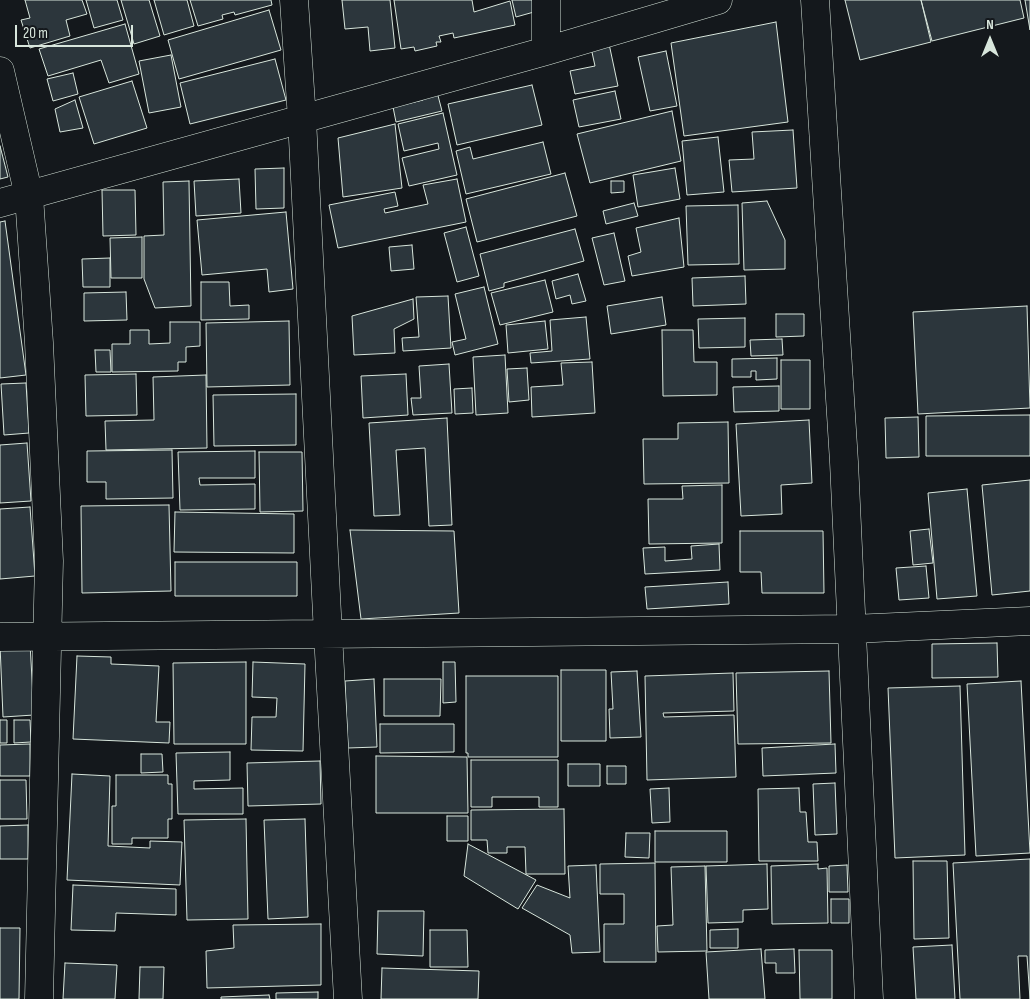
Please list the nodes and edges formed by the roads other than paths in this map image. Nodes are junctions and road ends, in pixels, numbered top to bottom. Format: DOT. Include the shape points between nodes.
graph roads {
  1 [pos="294,0"];
  2 [pos="546,0"];
  3 [pos="718,0"];
  4 [pos="815,0"];
  5 [pos="546,51"];
  6 [pos="0,71"];
  7 [pos="302,119"];
  8 [pos="29,196"];
  9 [pos="0,203"];
  10 [pos="1030,621"];
  11 [pos="852,629"];
  12 [pos="328,634"];
  13 [pos="0,637"];
  14 [pos="48,638"];
  15 [pos="39,999"];
  16 [pos="348,999"];
  17 [pos="870,999"];
  1 -- 7 [label="street"];
  2 -- 5 [label="street"];
  3 -- 5 [label="street"];
  4 -- 11 [label="street"];
  5 -- 7 [label="street"];
  6 -- 8 [label="street"];
  7 -- 8 [label="street"];
  7 -- 12 [label="street"];
  8 -- 9 [label="street"];
  8 -- 14 [label="street" via="50,561"];
  10 -- 11 [label="street"];
  11 -- 12 [label="street"];
  11 -- 17 [label="street"];
  12 -- 14 [label="street"];
  12 -- 16 [label="street"];
  13 -- 14 [label="street"];
  14 -- 15 [label="street"];
}
